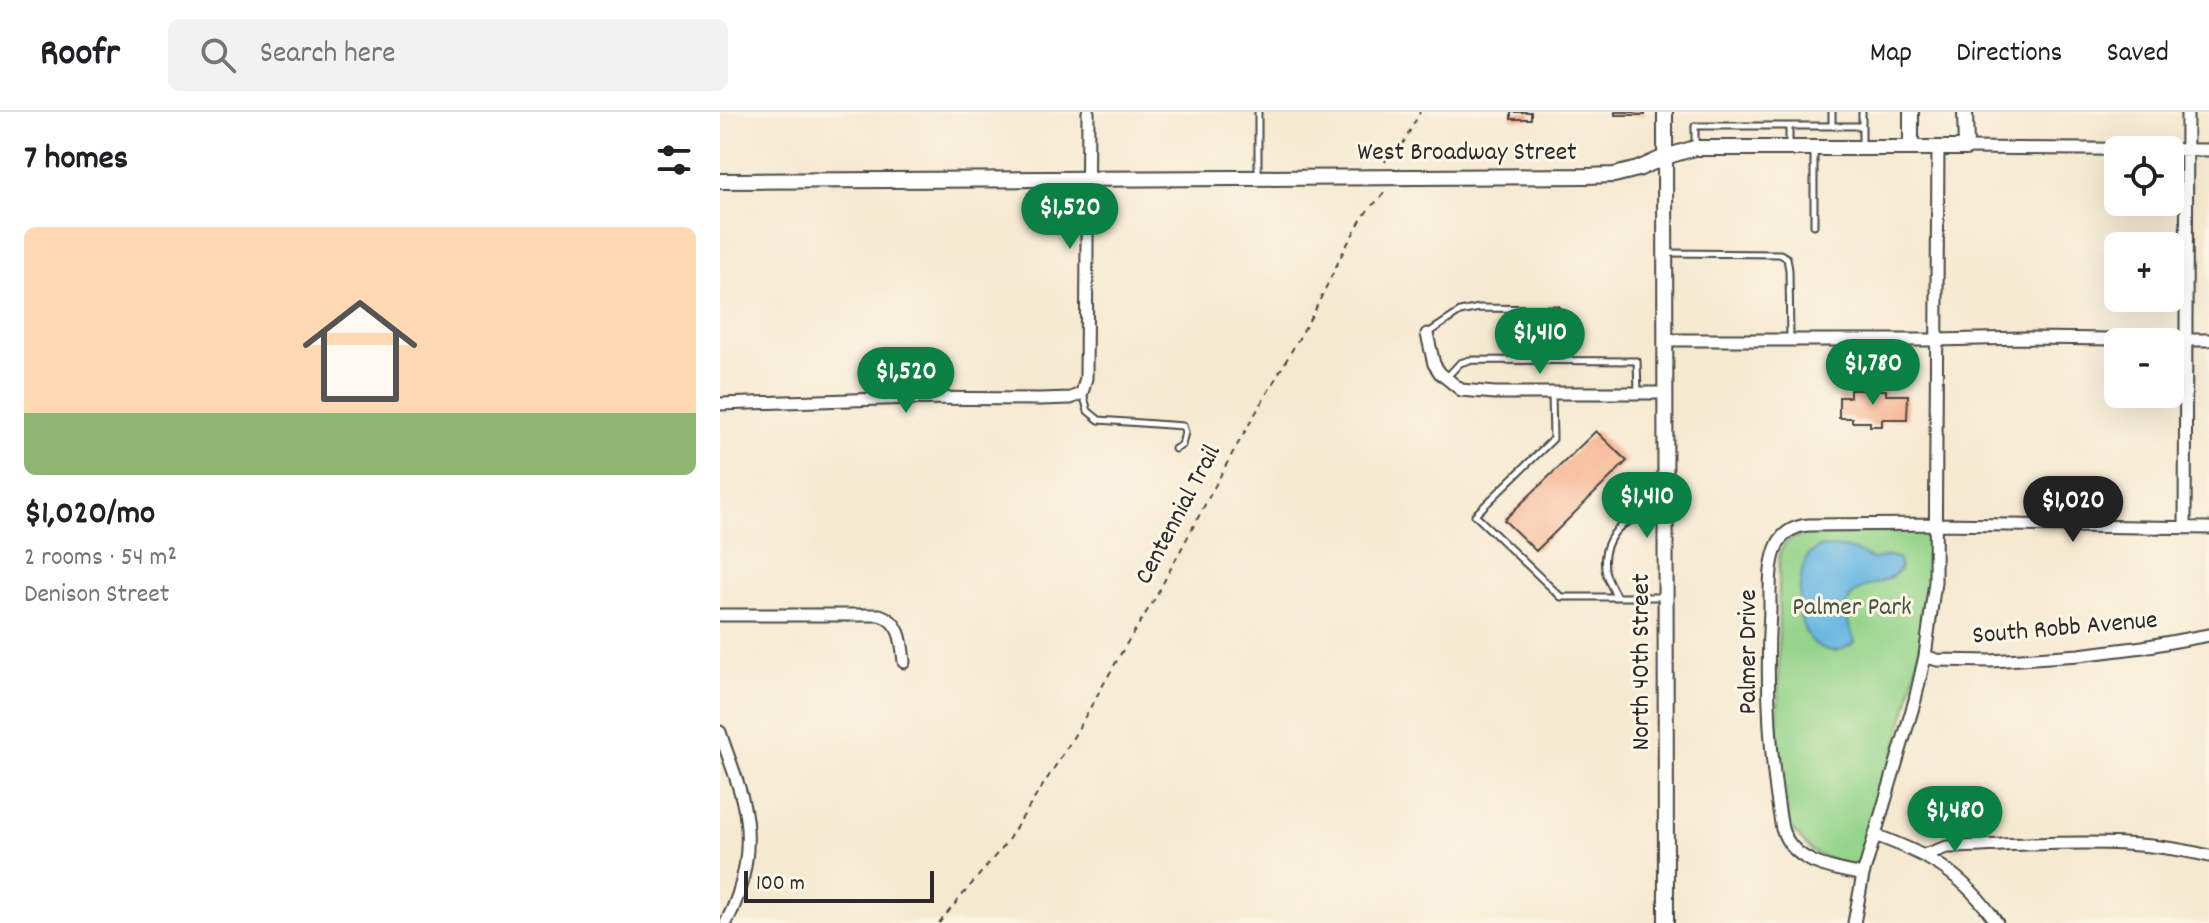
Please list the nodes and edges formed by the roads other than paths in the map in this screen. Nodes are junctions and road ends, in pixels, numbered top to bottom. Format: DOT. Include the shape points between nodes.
graph roads {
  1 [pos="1088,112"];
  2 [pos="1258,112"];
  3 [pos="1665,112"];
  4 [pos="1832,112"];
  5 [pos="1862,112"];
  6 [pos="1911,112"];
  7 [pos="1965,112"];
  8 [pos="2187,112"];
  9 [pos="1789,126"];
  10 [pos="1832,126"];
  11 [pos="1862,126"];
  12 [pos="1695,148"];
  13 [pos="1789,148"];
  14 [pos="1814,148"];
  15 [pos="1862,148"];
  16 [pos="1911,148"];
  17 [pos="1938,148"];
  18 [pos="1966,148"];
  19 [pos="2187,150"];
  20 [pos="2209,150"];
  21 [pos="1665,157"];
  22 [pos="1258,179"];
  23 [pos="1088,180"];
  24 [pos="720,181"];
  25 [pos="1814,225"];
  26 [pos="1664,253"];
  27 [pos="1556,309"];
  28 [pos="1427,334"];
  29 [pos="1665,340"];
  30 [pos="1790,340"];
  31 [pos="1936,340"];
  32 [pos="2187,340"];
  33 [pos="2209,340"];
  34 [pos="1446,378"];
  35 [pos="1082,393"];
  36 [pos="1552,393"];
  37 [pos="1638,393"];
  38 [pos="1665,393"];
  39 [pos="720,404"];
  40 [pos="1175,449"];
  41 [pos="1666,518"];
  42 [pos="1937,524"];
  43 [pos="2185,528"];
  44 [pos="2209,528"];
  45 [pos="1617,597"];
  46 [pos="1666,597"];
  47 [pos="720,615"];
  48 [pos="2209,635"];
  49 [pos="1925,656"];
  50 [pos="904,662"];
  51 [pos="720,732"];
  52 [pos="1875,835"];
  53 [pos="1924,855"];
  54 [pos="2209,856"];
  55 [pos="1863,875"];
  56 [pos="726,923"];
  57 [pos="1666,923"];
  58 [pos="1854,923"];
  59 [pos="1997,923"];
  1 -- 23 [label="street"];
  2 -- 22 [label="lane"];
  3 -- 21 [label="street, North 40th Street"];
  4 -- 10 [label="lane"];
  5 -- 11 [label="lane"];
  6 -- 16 [label="street"];
  7 -- 18 [label="street"];
  8 -- 19 [label="street"];
  9 -- 10 [label="lane"];
  9 -- 12 [label="lane" via="1695,126"];
  9 -- 13 [label="lane"];
  10 -- 11 [label="lane"];
  11 -- 15 [label="lane"];
  12 -- 13 [label="street, West Broadway Street"];
  12 -- 21 [label="street, West Broadway Street"];
  13 -- 14 [label="street, West Broadway Street"];
  14 -- 15 [label="street, West Broadway Street"];
  14 -- 25 [label="lane"];
  15 -- 16 [label="street, West Broadway Street"];
  16 -- 17 [label="street, West Broadway Street"];
  17 -- 18 [label="street, West Broadway Street"];
  17 -- 31 [label="street"];
  18 -- 19 [label="street, West Broadway Street"];
  19 -- 20 [label="street, West Broadway Street"];
  19 -- 32 [label="street"];
  21 -- 22 [label="street, West Broadway Street" via="1614,175"];
  21 -- 26 [label="street, North 40th Street"];
  22 -- 23 [label="street, West Broadway Street"];
  23 -- 24 [label="street, West Broadway Street"];
  23 -- 35 [label="street"];
  26 -- 29 [label="street, North 40th Street"];
  26 -- 30 [label="lane" via="1787,258"];
  27 -- 28 [label="lane" via="1479,308 1460,312"];
  28 -- 34 [label="street" via="1434,364"];
  29 -- 30 [label="street"];
  29 -- 38 [label="street, North 40th Street"];
  30 -- 31 [label="street"];
  31 -- 32 [label="street"];
  31 -- 42 [label="street"];
  32 -- 33 [label="street"];
  32 -- 43 [label="street"];
  34 -- 36 [label="street" via="1461,390"];
  34 -- 37 [label="lane" via="1470,360 1637,361"];
  35 -- 39 [label="street" via="1071,398"];
  35 -- 40 [label="lane" via="1088,411 1099,420 1183,426 1182,445"];
  36 -- 37 [label="street"];
  36 -- 45 [label="lane" via="1553,439 1475,515 1561,597"];
  37 -- 38 [label="street"];
  38 -- 41 [label="street, North 40th Street"];
  41 -- 45 [label="lane" via="1635,519 1619,527 1608,542 1606,573"];
  41 -- 46 [label="street, North 40th Street"];
  42 -- 43 [label="street, Palmer Drive"];
  42 -- 49 [label="street"];
  42 -- 55 [label="street, Palmer Drive" via="1795,526 1777,546 1771,570 1770,727 1785,839 1809,861"];
  43 -- 44 [label="street, Palmer Drive"];
  45 -- 46 [label="lane"];
  46 -- 57 [label="street, North 40th Street"];
  47 -- 50 [label="street" via="880,615 897,627"];
  48 -- 49 [label="street, South Robb Avenue" via="2032,658"];
  49 -- 52 [label="street"];
  51 -- 56 [label="street" via="747,827 741,888"];
  52 -- 53 [label="street"];
  52 -- 55 [label="street"];
  53 -- 54 [label="street" via="1947,847 2110,843"];
  53 -- 59 [label="street" via="1950,871"];
  55 -- 58 [label="street"];
}
